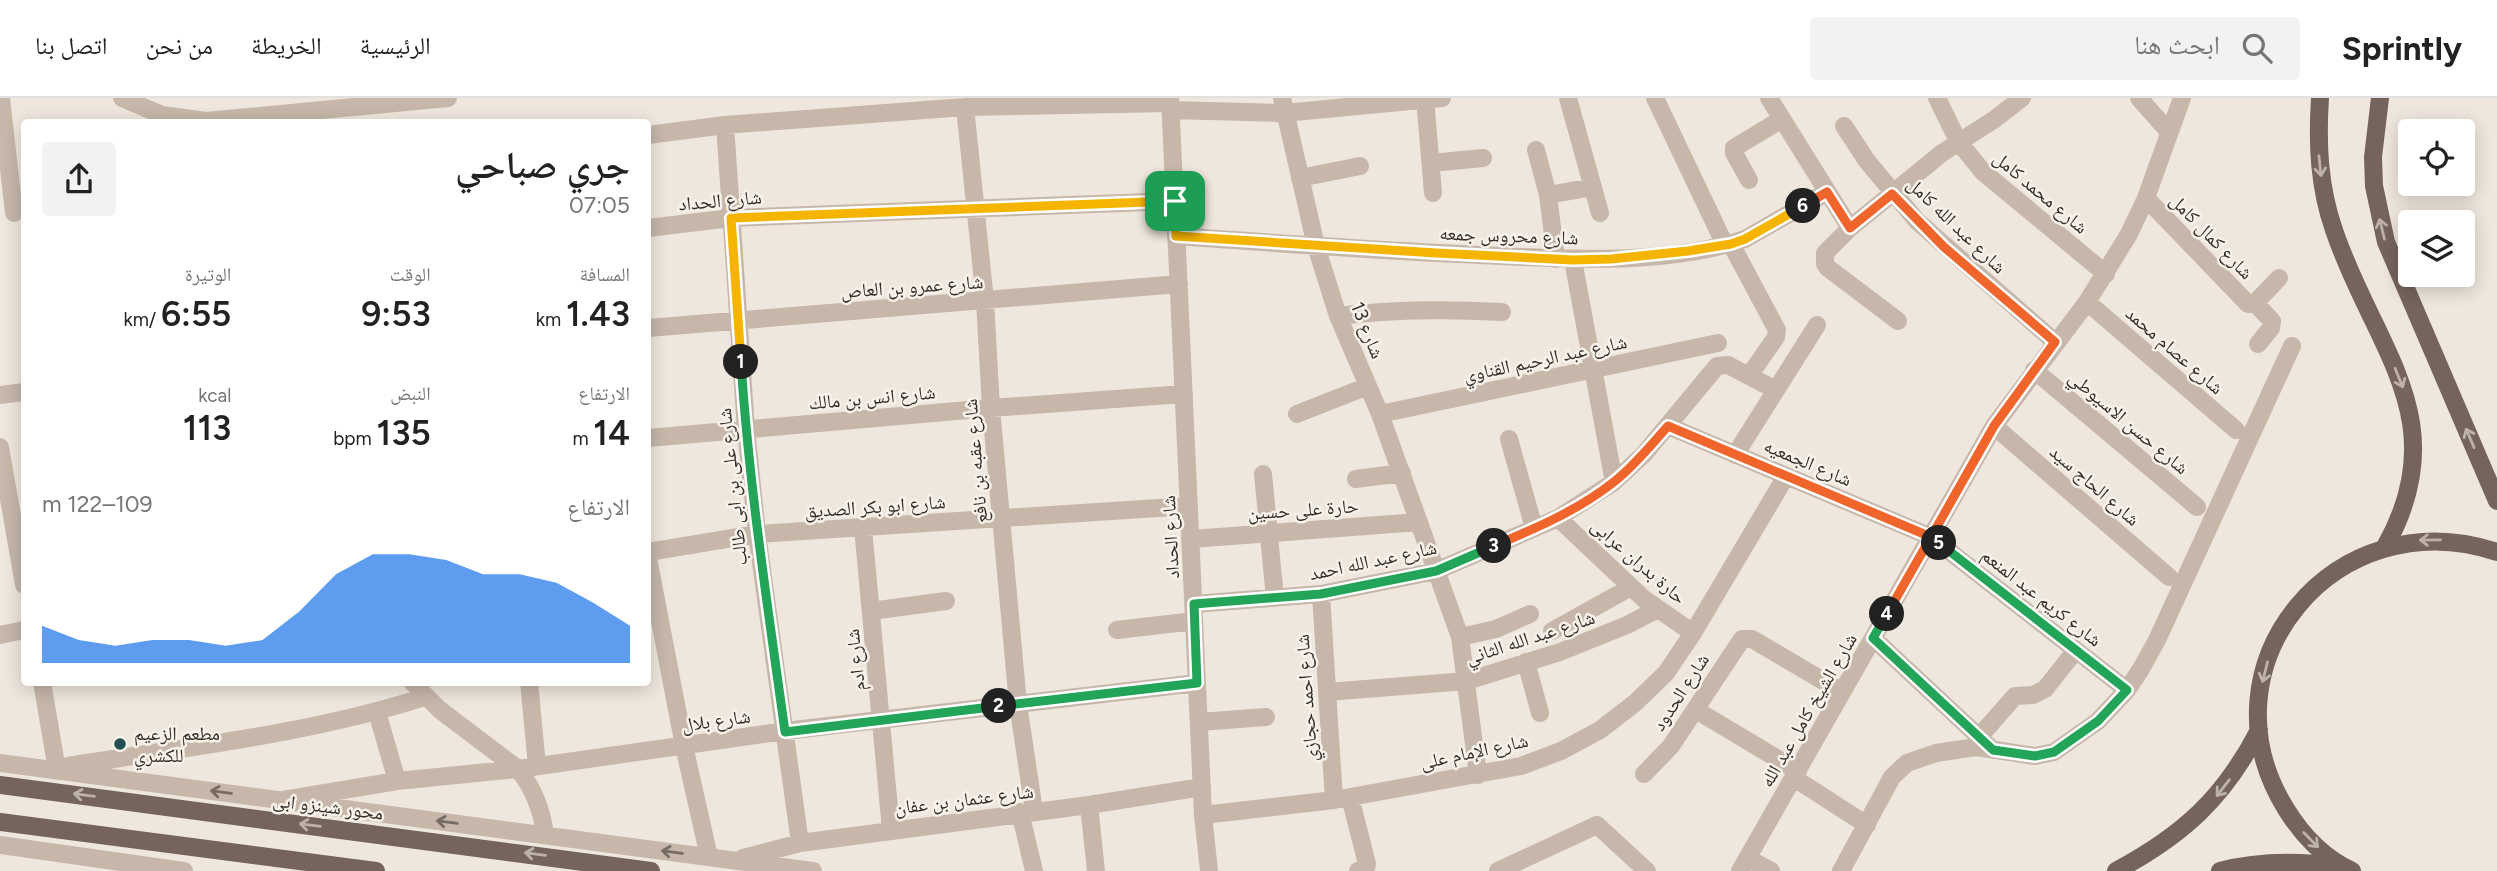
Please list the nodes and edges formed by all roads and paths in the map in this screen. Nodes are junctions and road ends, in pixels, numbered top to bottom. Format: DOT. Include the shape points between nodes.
graph roads {
  1 [pos="1,98"];
  2 [pos="122,98"];
  3 [pos="448,98"];
  4 [pos="1567,98"];
  5 [pos="1655,98"];
  6 [pos="1937,98"];
  7 [pos="2022,98"];
  8 [pos="2139,98"];
  9 [pos="2182,98"];
  10 [pos="2320,98"];
  11 [pos="2380,98"];
  12 [pos="1431,99"];
  13 [pos="1358,102"];
  14 [pos="1170,104"];
  15 [pos="1777,105"];
  16 [pos="1998,105"];
  17 [pos="1283,106"];
  18 [pos="965,107"];
  19 [pos="191,119"];
  20 [pos="227,119"];
  21 [pos="725,125"];
  22 [pos="1844,126"];
  23 [pos="2,128"];
  24 [pos="2169,132"];
  25 [pos="651,135"];
  26 [pos="1958,141"];
  27 [pos="1536,150"];
  28 [pos="1483,158"];
  29 [pos="1431,163"];
  30 [pos="1360,166"];
  31 [pos="1300,178"];
  32 [pos="1749,180"];
  33 [pos="1593,187"];
  34 [pos="1827,192"];
  35 [pos="1433,193"];
  36 [pos="1892,194"];
  37 [pos="1549,195"];
  38 [pos="2146,198"];
  39 [pos="1175,201"];
  40 [pos="975,208"];
  41 [pos="13,213"];
  42 [pos="1600,213"];
  43 [pos="731,218"];
  44 [pos="651,228"];
  45 [pos="1850,228"];
  46 [pos="1176,236"];
  47 [pos="1728,244"];
  48 [pos="1316,246"];
  49 [pos="1565,259"];
  50 [pos="2106,274"];
  51 [pos="2279,278"];
  52 [pos="1179,284"];
  53 [pos="985,302"];
  54 [pos="2087,302"];
  55 [pos="2255,303"];
  56 [pos="1502,312"];
  57 [pos="1338,316"];
  58 [pos="738,321"];
  59 [pos="1898,321"];
  60 [pos="1817,325"];
  61 [pos="651,328"];
  62 [pos="2055,342"];
  63 [pos="1718,343"];
  64 [pos="2258,344"];
  65 [pos="2292,346"];
  66 [pos="1593,369"];
  67 [pos="2034,370"];
  68 [pos="1749,376"];
  69 [pos="1368,386"];
  70 [pos="1776,390"];
  71 [pos="21,392"];
  72 [pos="1184,394"];
  73 [pos="0,395"];
  74 [pos="991,408"];
  75 [pos="1297,414"];
  76 [pos="1380,414"];
  77 [pos="1668,426"];
  78 [pos="1994,426"];
  79 [pos="746,429"];
  80 [pos="2236,430"];
  81 [pos="651,438"];
  82 [pos="1509,439"];
  83 [pos="0,447"];
  84 [pos="1735,454"];
  85 [pos="1402,473"];
  86 [pos="1263,474"];
  87 [pos="1786,476"];
  88 [pos="1356,479"];
  89 [pos="1614,482"];
  90 [pos="2497,501"];
  91 [pos="1189,506"];
  92 [pos="2197,507"];
  93 [pos="12,516"];
  94 [pos="1558,518"];
  95 [pos="1001,519"];
  96 [pos="1419,522"];
  97 [pos="863,528"];
  98 [pos="1534,528"];
  99 [pos="1269,533"];
  100 [pos="757,534"];
  101 [pos="1931,537"];
  102 [pos="1191,539"];
  103 [pos="2385,547"];
  104 [pos="651,552"];
  105 [pos="2497,552"];
  106 [pos="21,568"];
  107 [pos="1436,571"];
  108 [pos="651,574"];
  109 [pos="2169,577"];
  110 [pos="1631,587"];
  111 [pos="1321,594"];
  112 [pos="1275,598"];
  113 [pos="946,601"];
  114 [pos="1658,609"];
  115 [pos="872,611"];
  116 [pos="1194,613"];
  117 [pos="1530,614"];
  118 [pos="1117,630"];
  119 [pos="21,631"];
  120 [pos="1552,631"];
  121 [pos="1693,634"];
  122 [pos="0,635"];
  123 [pos="1460,638"];
  124 [pos="1873,638"];
  125 [pos="2076,650"];
  126 [pos="1525,662"];
  127 [pos="1467,681"];
  128 [pos="1197,683"];
  129 [pos="43,686"];
  130 [pos="415,686"];
  131 [pos="529,686"];
  132 [pos="2127,690"];
  133 [pos="1327,692"];
  134 [pos="1842,692"];
  135 [pos="425,697"];
  136 [pos="1018,704"];
  137 [pos="1696,710"];
  138 [pos="377,712"];
  139 [pos="1540,713"];
  140 [pos="1266,717"];
  141 [pos="882,720"];
  142 [pos="1199,722"];
  143 [pos="2259,730"];
  144 [pos="785,732"];
  145 [pos="1979,737"];
  146 [pos="684,746"];
  147 [pos="1993,750"];
  148 [pos="0,763"];
  149 [pos="537,766"];
  150 [pos="56,769"];
  151 [pos="518,769"];
  152 [pos="1644,774"];
  153 [pos="1478,775"];
  154 [pos="1796,775"];
  155 [pos="397,780"];
  156 [pos="0,785"];
  157 [pos="1202,787"];
  158 [pos="1342,799"];
  159 [pos="283,800"];
  160 [pos="1089,805"];
  161 [pos="1027,812"];
  162 [pos="1203,815"];
  163 [pos="0,822"];
  164 [pos="1867,825"];
  165 [pos="891,830"];
  166 [pos="545,835"];
  167 [pos="800,843"];
  168 [pos="0,845"];
  169 [pos="709,857"];
  170 [pos="733,860"];
  171 [pos="72,864"];
  172 [pos="1744,865"];
  173 [pos="2348,869"];
  174 [pos="184,871"];
  175 [pos="376,871"];
  176 [pos="651,871"];
  177 [pos="813,871"];
  178 [pos="1034,871"];
  179 [pos="1096,871"];
  180 [pos="1209,871"];
  181 [pos="1358,871"];
  182 [pos="1498,871"];
  183 [pos="1647,871"];
  184 [pos="1771,871"];
  185 [pos="1841,871"];
  186 [pos="2116,871"];
  187 [pos="2220,871"];
  1 -- 23 [label="street"];
  2 -- 19 [label="street" via="162,115"];
  3 -- 20 [label="street"];
  4 -- 33 [label="street"];
  5 -- 47 [label="street"];
  6 -- 26 [label="street, شارع محمد كامل"];
  7 -- 16 [label="street"];
  8 -- 24 [label="street"];
  9 -- 24 [label="street, شارع الشيخ كامل عبد الله"];
  10 -- 103 [label="main road, one-way" via="2318,152 2326,206 2403,386 2413,427 2410,490"];
  90 -- 11 [label="main road, one-way" via="2386,242 2373,166"];
  12 -- 13 [label="street"];
  12 -- 29 [label="street"];
  13 -- 17 [label="street"];
  14 -- 17 [label="street"];
  14 -- 18 [label="street"];
  14 -- 39 [label="street, شارع الحداد"];
  15 -- 32 [label="street" via="1734,148"];
  15 -- 34 [label="street"];
  16 -- 26 [label="street"];
  17 -- 31 [label="street, شارع 13"];
  18 -- 21 [label="street"];
  18 -- 40 [label="street, شارع عقبه بن نافع"];
  21 -- 25 [label="street"];
  21 -- 43 [label="street, شارع على بن ابى طالب"];
  22 -- 36 [label="street, شارع عبد الله كامل"];
  23 -- 41 [label="street"];
  24 -- 38 [label="street, شارع الشيخ كامل عبد الله"];
  26 -- 36 [label="street"];
  26 -- 50 [label="street, شارع محمد كامل" via="1997,186"];
  27 -- 37 [label="street"];
  28 -- 29 [label="street"];
  29 -- 35 [label="street"];
  30 -- 31 [label="street"];
  31 -- 48 [label="street, شارع 13"];
  33 -- 37 [label="street"];
  33 -- 42 [label="street"];
  34 -- 45 [label="street"];
  34 -- 47 [label="street, شارع محروس جمعه"];
  36 -- 45 [label="street"];
  36 -- 62 [label="street, شارع عبد الله كامل" via="1944,247"];
  37 -- 49 [label="street"];
  38 -- 50 [label="street, شارع الشيخ كامل عبد الله"];
  38 -- 55 [label="street, شارع كمال كامل" via="2248,304"];
  39 -- 40 [label="street, شارع الحداد"];
  39 -- 46 [label="street, شارع الحداد"];
  40 -- 43 [label="street, شارع الحداد"];
  40 -- 53 [label="street, شارع عقبه بن نافع"];
  43 -- 44 [label="street, شارع الحداد"];
  43 -- 58 [label="street, شارع على بن ابى طالب"];
  45 -- 59 [label="street" via="1825,253 1825,264"];
  46 -- 48 [label="street, شارع محروس جمعه"];
  46 -- 52 [label="street, شارع الحداد"];
  47 -- 49 [label="street, شارع محروس جمعه" via="1650,256"];
  47 -- 68 [label="street" via="1777,330"];
  48 -- 49 [label="street, شارع محروس جمعه"];
  48 -- 57 [label="street, شارع 13"];
  49 -- 66 [label="street"];
  50 -- 54 [label="street, شارع الشيخ كامل عبد الله"];
  51 -- 55 [label="street, شارع كمال كامل"];
  52 -- 53 [label="street, شارع عمرو بن العاص"];
  52 -- 72 [label="street, شارع الحداد"];
  53 -- 58 [label="street, شارع عمرو بن العاص"];
  53 -- 74 [label="street, شارع عقبه بن نافع"];
  54 -- 62 [label="street, شارع الشيخ كامل عبد الله"];
  54 -- 80 [label="street, شارع عصام محمد"];
  55 -- 64 [label="street" via="2272,321"];
  56 -- 57 [label="street" via="1422,310"];
  57 -- 69 [label="street, شارع 13"];
  58 -- 61 [label="street, شارع عمرو بن العاص"];
  58 -- 79 [label="street, شارع على بن ابى طالب"];
  60 -- 70 [label="street"];
  62 -- 67 [label="street, شارع الشيخ كامل عبد الله"];
  63 -- 66 [label="street, شارع عبد الرحيم القناوي"];
  65 -- 132 [label="street" via="2157,640"];
  66 -- 76 [label="street, شارع عبد الرحيم القناوي"];
  66 -- 89 [label="street"];
  67 -- 78 [label="street, شارع الشيخ كامل عبد الله"];
  67 -- 92 [label="street, شارع حسن الاسيوطي"];
  68 -- 70 [label="street, شارع عبد الله احمد"];
  68 -- 77 [label="street, شارع عبد الله احمد" via="1728,365 1717,366"];
  69 -- 75 [label="street"];
  69 -- 76 [label="street, شارع 13"];
  70 -- 84 [label="street"];
  71 -- 73 [label="street"];
  72 -- 74 [label="street, شارع انس بن مالك"];
  72 -- 91 [label="street, شارع الحداد"];
  74 -- 79 [label="street, شارع انس بن مالك"];
  74 -- 95 [label="street, شارع عقبه بن نافع"];
  76 -- 85 [label="street, شارع 13"];
  77 -- 84 [label="street, شارع الجمعيه"];
  77 -- 89 [label="street, شارع عبد الله احمد"];
  78 -- 101 [label="street, شارع الشيخ كامل عبد الله"];
  78 -- 109 [label="street, شارع الحاج سيد"];
  79 -- 81 [label="street, شارع انس بن مالك"];
  79 -- 100 [label="street, شارع على بن ابى طالب"];
  82 -- 98 [label="street"];
  83 -- 93 [label="street"];
  84 -- 87 [label="street, شارع الجمعيه"];
  85 -- 88 [label="street"];
  85 -- 96 [label="street, شارع 13"];
  86 -- 99 [label="street"];
  87 -- 101 [label="street, شارع الجمعيه"];
  87 -- 121 [label="street, شارع الإمام على"];
  89 -- 94 [label="street, شارع عبد الله احمد"];
  91 -- 95 [label="street, شارع ابو بكر الصديق"];
  91 -- 102 [label="street, شارع الحداد"];
  93 -- 106 [label="street"];
  94 -- 98 [label="street, شارع عبد الله احمد"];
  94 -- 110 [label="street, حارة بدران عرابى"];
  95 -- 97 [label="street, شارع ابو بكر الصديق"];
  95 -- 136 [label="street, شارع عقبه بن نافع"];
  96 -- 99 [label="street, حارة على حسين"];
  96 -- 107 [label="street, شارع 13"];
  97 -- 100 [label="street, شارع ابو بكر الصديق"];
  97 -- 115 [label="street, شارع ادم"];
  98 -- 107 [label="street, شارع عبد الله احمد"];
  99 -- 102 [label="street, حارة على حسين"];
  99 -- 112 [label="street"];
  100 -- 104 [label="street, شارع ابو بكر الصديق"];
  100 -- 144 [label="street, شارع على بن ابى طالب"];
  101 -- 124 [label="street, شارع الشيخ كامل عبد الله"];
  101 -- 125 [label="street, شارع كريم عبد المنعم"];
  102 -- 116 [label="street, شارع الحداد"];
  105 -- 103 [label="main road, one-way" via="2456,541"];
  103 -- 143 [label="main road, one-way" via="2331,573 2289,616 2265,670"];
  107 -- 111 [label="street, شارع عبد الله احمد"];
  107 -- 123 [label="street, شارع 13"];
  108 -- 146 [label="street"];
  110 -- 114 [label="street, حارة بدران عرابى"];
  110 -- 120 [label="street"];
  111 -- 112 [label="street, شارع عبد الله احمد"];
  111 -- 133 [label="street, شارع احمد حجازي"];
  112 -- 116 [label="street, شارع عبد الله احمد"];
  113 -- 115 [label="street"];
  114 -- 121 [label="street, حارة بدران عرابى"];
  114 -- 126 [label="street, شارع عبد الله الثاني" via="1594,639"];
  115 -- 141 [label="street, شارع ادم"];
  116 -- 118 [label="street, شارع عبد الله احمد"];
  116 -- 128 [label="street, شارع الحداد"];
  117 -- 123 [label="street"];
  119 -- 122 [label="street"];
  121 -- 153 [label="street, شارع الإمام على" via="1665,673 1600,730 1562,751"];
  123 -- 127 [label="street, شارع 13"];
  124 -- 134 [label="street, شارع الشيخ كامل عبد الله"];
  124 -- 145 [label="street"];
  125 -- 132 [label="street, شارع كريم عبد المنعم"];
  125 -- 145 [label="street" via="2045,689 2015,696"];
  126 -- 127 [label="street, شارع عبد الله الثاني"];
  126 -- 139 [label="street"];
  127 -- 133 [label="street, شارع عبد الله الثاني"];
  127 -- 153 [label="street, شارع 13"];
  128 -- 136 [label="street, شارع بلال"];
  128 -- 142 [label="street, شارع الحداد"];
  129 -- 150 [label="street"];
  130 -- 135 [label="street"];
  131 -- 149 [label="street"];
  132 -- 147 [label="street" via="2098,721 2054,752 2035,756"];
  133 -- 158 [label="street, شارع احمد حجازي"];
  134 -- 137 [label="street, شارع الحدود" via="1752,639 1742,639"];
  134 -- 154 [label="street, شارع الشيخ كامل عبد الله"];
  135 -- 138 [label="street"];
  135 -- 151 [label="street"];
  136 -- 141 [label="street, شارع بلال"];
  136 -- 161 [label="street, شارع عقبه بن نافع"];
  137 -- 152 [label="street, شارع الحدود"];
  137 -- 154 [label="street"];
  138 -- 150 [label="street" via="279,733"];
  138 -- 155 [label="street"];
  140 -- 142 [label="street"];
  141 -- 144 [label="street, شارع بلال"];
  141 -- 165 [label="street, شارع ادم"];
  142 -- 157 [label="street, شارع الحداد"];
  143 -- 173 [label="main road, one-way" via="2270,777 2286,809 2308,838"];
  143 -- 186 [label="main road, one-way" via="2233,776 2198,816 2166,843"];
  144 -- 146 [label="street, شارع بلال"];
  144 -- 167 [label="street, شارع على بن ابى طالب"];
  145 -- 147 [label="street"];
  146 -- 149 [label="street, شارع بلال"];
  146 -- 169 [label="street"];
  147 -- 164 [label="street" via="1976,747 1936,753 1908,763 1892,777"];
  148 -- 150 [label="street"];
  149 -- 151 [label="street, شارع بلال"];
  159 -- 150 [label="street, one-way"];
  151 -- 155 [label="street, شارع بلال"];
  151 -- 166 [label="street" via="540,807"];
  153 -- 158 [label="street, شارع الإمام على"];
  154 -- 164 [label="street"];
  154 -- 172 [label="street, شارع الشيخ كامل عبد الله"];
  155 -- 159 [label="street, شارع بلال"];
  176 -- 156 [label="main road, محور شينزو ابى, one-way"];
  157 -- 160 [label="street, شارع عثمان بن عفان"];
  157 -- 162 [label="street, شارع الحداد"];
  158 -- 162 [label="street, شارع الإمام على"];
  158 -- 181 [label="street, شارع احمد حجازي" via="1367,864"];
  166 -- 159 [label="street, one-way"];
  160 -- 161 [label="street, شارع عثمان بن عفان"];
  160 -- 179 [label="street"];
  161 -- 165 [label="street, شارع عثمان بن عفان"];
  161 -- 178 [label="street, شارع عقبه بن نافع"];
  162 -- 180 [label="street, شارع الحداد"];
  163 -- 175 [label="main road"];
  164 -- 185 [label="street"];
  165 -- 167 [label="street, شارع عثمان بن عفان"];
  169 -- 166 [label="street, one-way"];
  167 -- 170 [label="street, شارع عثمان بن عفان"];
  168 -- 171 [label="street"];
  169 -- 170 [label="street"];
  170 -- 177 [label="street"];
  171 -- 174 [label="street"];
  172 -- 184 [label="street"];
  173 -- 187 [label="main road" via="2274,862"];
  182 -- 183 [label="street" via="1597,825"];
}
